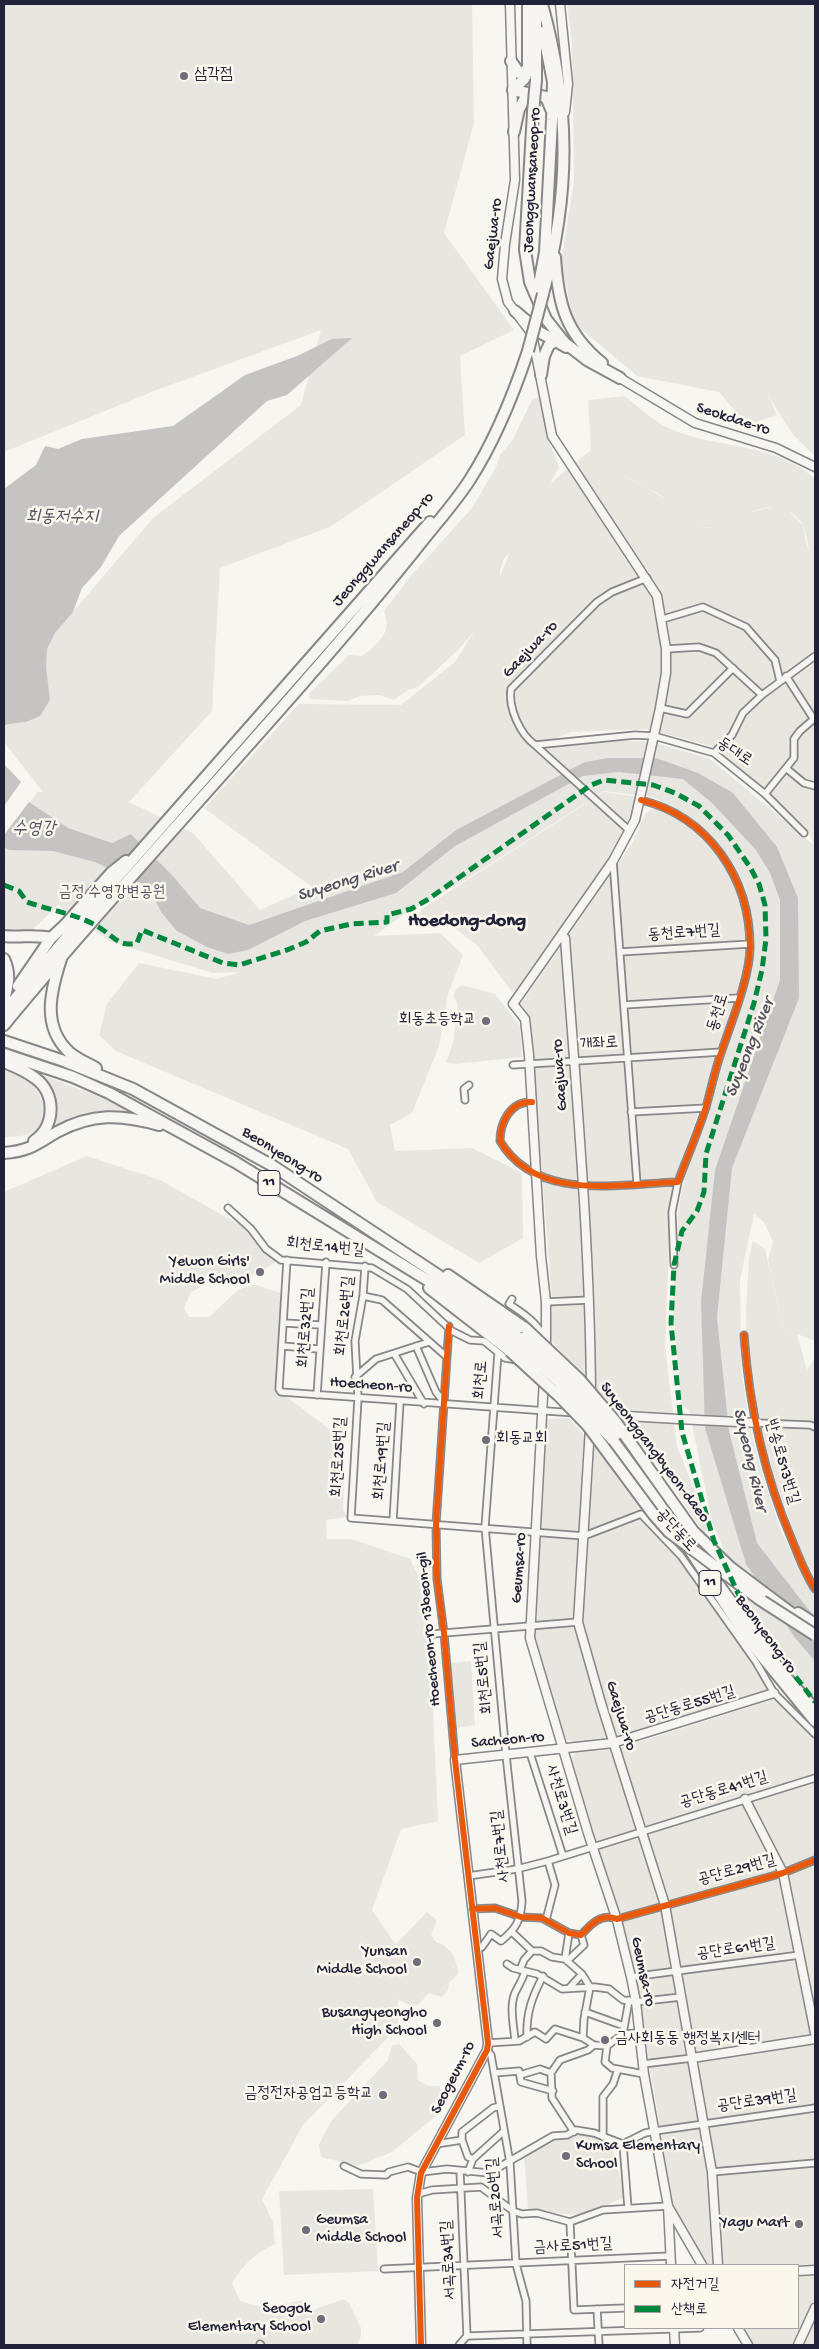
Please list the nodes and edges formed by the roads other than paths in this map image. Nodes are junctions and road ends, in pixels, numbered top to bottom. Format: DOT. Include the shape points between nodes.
graph roads {
  1 [pos="510,4"];
  2 [pos="528,4"];
  3 [pos="535,4"];
  4 [pos="542,4"];
  5 [pos="560,4"];
  6 [pos="511,61"];
  7 [pos="528,68"];
  8 [pos="514,90"];
  9 [pos="528,93"];
  10 [pos="552,112"];
  11 [pos="564,119"];
  12 [pos="514,132"];
  13 [pos="555,240"];
  14 [pos="540,293"];
  15 [pos="515,311"];
  16 [pos="556,342"];
  17 [pos="526,350"];
  18 [pos="572,350"];
  19 [pos="541,375"];
  20 [pos="620,378"];
  21 [pos="815,467"];
  22 [pos="647,578"];
  23 [pos="663,619"];
  24 [pos="666,649"];
  25 [pos="815,656"];
  26 [pos="733,668"];
  27 [pos="786,676"];
  28 [pos="780,680"];
  29 [pos="762,695"];
  30 [pos="660,708"];
  31 [pos="814,718"];
  32 [pos="653,740"];
  33 [pos="535,745"];
  34 [pos="714,753"];
  35 [pos="787,769"];
  36 [pos="815,786"];
  37 [pos="765,794"];
  38 [pos="641,799"];
  39 [pos="181,814"];
  40 [pos="630,831"];
  41 [pos="804,833"];
  42 [pos="152,840"];
  43 [pos="613,861"];
  44 [pos="562,934"];
  45 [pos="4,936"];
  46 [pos="50,938"];
  47 [pos="750,944"];
  48 [pos="60,951"];
  49 [pos="620,952"];
  50 [pos="4,959"];
  51 [pos="738,998"];
  52 [pos="4,1002"];
  53 [pos="624,1005"];
  54 [pos="4,1012"];
  55 [pos="4,1025"];
  56 [pos="4,1040"];
  57 [pos="721,1052"];
  58 [pos="4,1054"];
  59 [pos="627,1057"];
  60 [pos="574,1061"];
  61 [pos="4,1062"];
  62 [pos="529,1064"];
  63 [pos="513,1065"];
  64 [pos="469,1085"];
  65 [pos="133,1089"];
  66 [pos="465,1100"];
  67 [pos="532,1102"];
  68 [pos="706,1108"];
  69 [pos="631,1112"];
  70 [pos="177,1131"];
  71 [pos="4,1149"];
  72 [pos="4,1153"];
  73 [pos="536,1176"];
  74 [pos="678,1182"];
  75 [pos="636,1184"];
  76 [pos="583,1187"];
  77 [pos="228,1208"];
  78 [pos="288,1260"];
  79 [pos="326,1262"];
  80 [pos="674,1265"];
  81 [pos="365,1266"];
  82 [pos="363,1296"];
  83 [pos="512,1299"];
  84 [pos="589,1300"];
  85 [pos="546,1302"];
  86 [pos="284,1323"];
  87 [pos="321,1325"];
  88 [pos="449,1326"];
  89 [pos="744,1335"];
  90 [pos="429,1342"];
  91 [pos="546,1342"];
  92 [pos="516,1344"];
  93 [pos="283,1346"];
  94 [pos="416,1346"];
  95 [pos="319,1348"];
  96 [pos="498,1353"];
  97 [pos="395,1355"];
  98 [pos="447,1357"];
  99 [pos="529,1362"];
  100 [pos="545,1375"];
  101 [pos="355,1377"];
  102 [pos="317,1395"];
  103 [pos="358,1398"];
  104 [pos="400,1402"];
  105 [pos="424,1404"];
  106 [pos="444,1404"];
  107 [pos="494,1409"];
  108 [pos="541,1413"];
  109 [pos="591,1414"];
  110 [pos="607,1415"];
  111 [pos="758,1423"];
  112 [pos="815,1427"];
  113 [pos="590,1437"];
  114 [pos="615,1437"];
  115 [pos="393,1521"];
  116 [pos="436,1524"];
  117 [pos="486,1527"];
  118 [pos="536,1531"];
  119 [pos="584,1536"];
  120 [pos="815,1589"];
  121 [pos="761,1595"];
  122 [pos="578,1622"];
  123 [pos="815,1624"];
  124 [pos="530,1625"];
  125 [pos="494,1628"];
  126 [pos="815,1630"];
  127 [pos="444,1633"];
  128 [pos="432,1634"];
  129 [pos="815,1635"];
  130 [pos="815,1640"];
  131 [pos="774,1693"];
  132 [pos="815,1709"];
  133 [pos="815,1721"];
  134 [pos="815,1734"];
  135 [pos="614,1743"];
  136 [pos="564,1750"];
  137 [pos="530,1753"];
  138 [pos="506,1755"];
  139 [pos="454,1760"];
  140 [pos="815,1778"];
  141 [pos="745,1799"];
  142 [pos="641,1831"];
  143 [pos="592,1846"];
  144 [pos="563,1856"];
  145 [pos="815,1860"];
  146 [pos="548,1861"];
  147 [pos="517,1869"];
  148 [pos="783,1873"];
  149 [pos="468,1876"];
  150 [pos="666,1905"];
  151 [pos="472,1909"];
  152 [pos="521,1918"];
  153 [pos="617,1918"];
  154 [pos="546,1920"];
  155 [pos="512,1932"];
  156 [pos="569,1934"];
  157 [pos="581,1935"];
  158 [pos="477,1949"];
  159 [pos="532,1951"];
  160 [pos="800,1955"];
  161 [pos="566,1960"];
  162 [pos="507,1964"];
  163 [pos="522,1971"];
  164 [pos="676,1972"];
  165 [pos="582,1974"];
  166 [pos="543,1976"];
  167 [pos="631,1977"];
  168 [pos="590,1987"];
  169 [pos="569,1988"];
  170 [pos="681,1997"];
  171 [pos="633,2001"];
  172 [pos="585,2012"];
  173 [pos="624,2026"];
  174 [pos="639,2033"];
  175 [pos="815,2033"];
  176 [pos="624,2034"];
  177 [pos="527,2037"];
  178 [pos="583,2038"];
  179 [pos="815,2039"];
  180 [pos="515,2042"];
  181 [pos="594,2045"];
  182 [pos="488,2046"];
  183 [pos="608,2046"];
  184 [pos="692,2058"];
  185 [pos="643,2064"];
  186 [pos="618,2069"];
  187 [pos="494,2073"];
  188 [pos="519,2073"];
  189 [pos="551,2073"];
  190 [pos="644,2074"];
  191 [pos="553,2091"];
  192 [pos="500,2106"];
  193 [pos="815,2108"];
  194 [pos="703,2123"];
  195 [pos="504,2130"];
  196 [pos="655,2131"];
  197 [pos="574,2132"];
  198 [pos="603,2137"];
  199 [pos="462,2140"];
  200 [pos="436,2144"];
  201 [pos="623,2144"];
  202 [pos="473,2159"];
  203 [pos="510,2163"];
  204 [pos="815,2163"];
  205 [pos="344,2166"];
  206 [pos="460,2171"];
  207 [pos="422,2172"];
  208 [pos="468,2172"];
  209 [pos="712,2172"];
  210 [pos="459,2187"];
  211 [pos="418,2194"];
  212 [pos="668,2206"];
  213 [pos="628,2208"];
  214 [pos="513,2211"];
  215 [pos="570,2222"];
  216 [pos="683,2232"];
  217 [pos="670,2236"];
  218 [pos="670,2256"];
  219 [pos="572,2260"];
  220 [pos="516,2264"];
  221 [pos="671,2264"];
  222 [pos="701,2264"];
  223 [pos="718,2264"];
  224 [pos="464,2266"];
  225 [pos="418,2268"];
  226 [pos="384,2269"];
  227 [pos="815,2270"];
  228 [pos="799,2272"];
  229 [pos="624,2308"];
  230 [pos="815,2308"];
  231 [pos="597,2309"];
  232 [pos="674,2329"];
  233 [pos="738,2329"];
  234 [pos="598,2332"];
  235 [pos="527,2334"];
  236 [pos="467,2336"];
  237 [pos="744,2344"];
  238 [pos="801,2344"];
  239 [pos="421,2345"];
  240 [pos="459,2345"];
  241 [pos="527,2345"];
  242 [pos="599,2345"];
  243 [pos="674,2345"];
  1 -- 6 [label="main road, Gaejwa-ro"];
  2 -- 7 [label="highway"];
  3 -- 10 [label="highway, Jeonggwansaneop-ro" via="553,82"];
  3 -- 18 [label="highway, bridge" via="536,80 526,267 546,319"];
  4 -- 11 [label="highway, Jeonggwansaneop-ro" via="554,47"];
  5 -- 11 [label="main road" via="568,84"];
  6 -- 7 [label="highway" via="519,72"];
  6 -- 8 [label="main road, Gaejwa-ro"];
  7 -- 8 [label="highway" via="525,78"];
  8 -- 9 [label="highway"];
  8 -- 12 [label="main road, Gaejwa-ro"];
  9 -- 10 [label="highway" via="546,96"];
  9 -- 12 [label="highway" via="519,108"];
  10 -- 14 [label="highway, Jeonggwansaneop-ro"];
  11 -- 13 [label="highway, Jeonggwansaneop-ro" via="563,188"];
  12 -- 15 [label="main road, Gaejwa-ro" via="515,180 504,244 502,279 508,302"];
  13 -- 14 [label="highway, Jeonggwansaneop-ro"];
  13 -- 20 [label="highway" via="561,302 571,330 580,344"];
  14 -- 17 [label="highway, bridge"];
  15 -- 16 [label="highway"];
  15 -- 19 [label="main road, Gaejwa-ro" via="532,334"];
  16 -- 18 [label="highway"];
  16 -- 19 [label="highway" via="546,349"];
  17 -- 39 [label="highway, Jeonggwansaneop-ro" via="497,421 441,510 220,761"];
  17 -- 39 [label="highway, Jeonggwansaneop-ro" via="504,414 469,482 381,593 229,768"];
  18 -- 20 [label="highway"];
  19 -- 22 [label="main road, Gaejwa-ro" via="552,436"];
  20 -- 21 [label="main road, Seokdae-ro" via="695,424 776,448"];
  22 -- 23 [label="main road, Gaejwa-ro" via="657,596"];
  22 -- 33 [label="street, Gaejwa-ro" via="612,592 597,602 511,689 509,699 523,737"];
  23 -- 24 [label="main road, Gaejwa-ro"];
  23 -- 28 [label="street" via="703,607 746,627 775,660"];
  24 -- 26 [label="street" via="699,647 716,653"];
  24 -- 30 [label="main road, Gaejwa-ro"];
  25 -- 27 [label="street"];
  26 -- 29 [label="street"];
  26 -- 30 [label="street" via="687,714"];
  27 -- 28 [label="street"];
  27 -- 31 [label="street"];
  28 -- 29 [label="street"];
  29 -- 34 [label="street" via="743,713 732,735"];
  30 -- 32 [label="main road, Gaejwa-ro"];
  31 -- 35 [label="street" via="794,739 794,758"];
  32 -- 33 [label="street" via="604,737"];
  32 -- 34 [label="street, 동대로"];
  32 -- 38 [label="main road, Gaejwa-ro"];
  33 -- 40 [label="street, Gaejwa-ro"];
  34 -- 37 [label="street, 동대로"];
  35 -- 36 [label="street" via="804,783"];
  35 -- 37 [label="street"];
  37 -- 41 [label="street, 동대로"];
  38 -- 40 [label="main road, Gaejwa-ro"];
  38 -- 47 [label="street, 동천로" via="687,821 724,856 740,890"];
  39 -- 42 [label="highway, Jeonggwansaneop-ro"];
  39 -- 48 [label="highway"];
  40 -- 43 [label="main road, Gaejwa-ro"];
  42 -- 46 [label="highway" via="111,873"];
  42 -- 48 [label="highway, Jeonggwansaneop-ro"];
  43 -- 44 [label="main road, Gaejwa-ro"];
  43 -- 49 [label="street"];
  44 -- 60 [label="main road, Gaejwa-ro" via="566,938"];
  44 -- 62 [label="main road, Geumsa-ro" via="513,1004 525,1019"];
  45 -- 46 [label="highway" via="39,935"];
  46 -- 52 [label="highway"];
  47 -- 49 [label="street, 동천로7번길"];
  47 -- 51 [label="street, 동천로"];
  48 -- 54 [label="highway, Jeonggwansaneop-ro"];
  48 -- 55 [label="highway"];
  48 -- 65 [label="highway" via="49,1002 61,1041 74,1055"];
  49 -- 53 [label="street"];
  50 -- 52 [label="highway" via="9,980"];
  51 -- 53 [label="street"];
  51 -- 57 [label="street, 동천로"];
  53 -- 59 [label="street"];
  56 -- 65 [label="highway, Beonyeong-ro / 11"];
  57 -- 59 [label="street"];
  57 -- 68 [label="street, 동천로"];
  58 -- 70 [label="highway, Beonyeong-ro / 11" via="74,1077"];
  59 -- 60 [label="street, 개좌로"];
  59 -- 69 [label="street"];
  60 -- 62 [label="street, 개좌로"];
  60 -- 76 [label="main road, Gaejwa-ro"];
  61 -- 71 [label="highway" via="36,1078 48,1093 51,1114 44,1132 29,1145"];
  62 -- 63 [label="street, 개좌로"];
  62 -- 67 [label="main road, Geumsa-ro"];
  64 -- 66 [label="street" via="464,1089"];
  65 -- 92 [label="highway, Beonyeong-ro / 11" via="274,1166 403,1251 461,1282"];
  67 -- 73 [label="main road, Geumsa-ro"];
  67 -- 73 [label="street" via="526,1102 507,1115 502,1123 500,1141 519,1163"];
  68 -- 69 [label="street"];
  68 -- 74 [label="street, 동천로"];
  69 -- 75 [label="street"];
  70 -- 72 [label="highway" via="126,1117 102,1117 80,1121 34,1148"];
  70 -- 92 [label="highway, Beonyeong-ro / 11" via="235,1162 395,1260"];
  73 -- 76 [label="street"];
  73 -- 85 [label="main road, Geumsa-ro"];
  74 -- 75 [label="street"];
  74 -- 80 [label="street, 동천로" via="672,1212"];
  75 -- 76 [label="street"];
  76 -- 84 [label="main road, Gaejwa-ro"];
  77 -- 78 [label="street, 회천로14번길" via="251,1229 266,1249 281,1260"];
  78 -- 79 [label="street, 회천로14번길"];
  78 -- 86 [label="street, Hoecheon-ro"];
  79 -- 81 [label="street, 회천로14번길"];
  79 -- 87 [label="street, 회천로32번길"];
  81 -- 82 [label="street, 회천로26번길"];
  81 -- 88 [label="street, 회천로14번길" via="407,1288"];
  82 -- 90 [label="street" via="382,1300"];
  82 -- 101 [label="street, 회천로26번길" via="355,1341"];
  83 -- 91 [label="street" via="509,1304 525,1314 541,1331"];
  84 -- 85 [label="street"];
  84 -- 109 [label="main road, Gaejwa-ro"];
  85 -- 91 [label="main road, Geumsa-ro"];
  86 -- 87 [label="street"];
  86 -- 93 [label="street, Hoecheon-ro"];
  87 -- 95 [label="street, 회천로32번길"];
  88 -- 96 [label="street, 회천로14번길" via="462,1337 484,1341"];
  88 -- 98 [label="street"];
  89 -- 120 [label="street, 반송로513번길" via="747,1384 763,1460 785,1525"];
  90 -- 94 [label="street"];
  90 -- 98 [label="street"];
  91 -- 99 [label="street"];
  91 -- 100 [label="main road, Geumsa-ro"];
  92 -- 96 [label="street, 회천로14번길"];
  92 -- 99 [label="street"];
  92 -- 114 [label="highway, 11, bridge" via="569,1381"];
  92 -- 121 [label="highway, bridge" via="588,1426 669,1532"];
  92 -- 121 [label="highway, Suyeonggangbyeon-daeo, bridge" via="580,1380 616,1421 694,1531"];
  93 -- 95 [label="street"];
  93 -- 102 [label="street, Hoecheon-ro" via="281,1392"];
  94 -- 97 [label="street"];
  94 -- 106 [label="street"];
  95 -- 102 [label="street, 회천로32번길"];
  96 -- 107 [label="street, 회천로"];
  97 -- 101 [label="street" via="376,1359"];
  97 -- 105 [label="street"];
  98 -- 106 [label="street"];
  99 -- 100 [label="street"];
  100 -- 108 [label="main road, Geumsa-ro"];
  101 -- 103 [label="street, 회천로26번길"];
  102 -- 103 [label="street, Hoecheon-ro"];
  103 -- 104 [label="street, Hoecheon-ro"];
  103 -- 115 [label="street, 회천로25번길" via="350,1518"];
  104 -- 105 [label="street, Hoecheon-ro"];
  104 -- 115 [label="street, 회천로19번길"];
  105 -- 106 [label="street, Hoecheon-ro"];
  106 -- 107 [label="street, Hoecheon-ro"];
  106 -- 116 [label="street, Hoecheon-ro 13beon-gil"];
  107 -- 108 [label="street, Hoecheon-ro"];
  107 -- 117 [label="street, 회천로5번길"];
  108 -- 109 [label="street, Hoecheon-ro"];
  108 -- 118 [label="main road, Geumsa-ro"];
  109 -- 110 [label="main road"];
  109 -- 113 [label="main road, Gaejwa-ro"];
  110 -- 111 [label="main road, bridge"];
  110 -- 113 [label="main road"];
  111 -- 112 [label="street, 반송로513번길"];
  113 -- 119 [label="main road, Gaejwa-ro"];
  114 -- 132 [label="highway, Beonyeong-ro / 11" via="642,1464 719,1586 769,1655"];
  114 -- 133 [label="highway, Beonyeong-ro / 11" via="748,1640"];
  115 -- 116 [label="street"];
  116 -- 117 [label="street"];
  116 -- 127 [label="street, Hoecheon-ro 13beon-gil" via="437,1579"];
  117 -- 118 [label="street"];
  117 -- 125 [label="street, 회천로5번길"];
  118 -- 119 [label="street"];
  118 -- 124 [label="main road, Geumsa-ro"];
  119 -- 122 [label="main road, Gaejwa-ro"];
  119 -- 131 [label="street, 공단동로" via="641,1514 681,1556 756,1662"];
  121 -- 123 [label="highway"];
  121 -- 126 [label="highway"];
  121 -- 129 [label="highway, bridge"];
  121 -- 130 [label="highway, bridge"];
  122 -- 124 [label="street"];
  122 -- 135 [label="main road, Gaejwa-ro"];
  124 -- 125 [label="street"];
  124 -- 136 [label="main road, Geumsa-ro" via="530,1638"];
  125 -- 127 [label="street, 회천로5번길"];
  125 -- 138 [label="street, 회천로5번길"];
  127 -- 128 [label="street, 회천로5번길"];
  127 -- 139 [label="street, Hoecheon-ro 13beon-gil"];
  131 -- 134 [label="street, 공단동로"];
  131 -- 135 [label="main road, 공단동로55번길"];
  135 -- 136 [label="main road, 공단동로55번길"];
  135 -- 142 [label="main road, Gaejwa-ro"];
  136 -- 137 [label="main road, Sacheon-ro"];
  136 -- 143 [label="main road, Geumsa-ro"];
  137 -- 138 [label="main road, Sacheon-ro"];
  137 -- 144 [label="street, 사천로3번길"];
  138 -- 139 [label="main road, Sacheon-ro"];
  138 -- 147 [label="street, 사천로7번길"];
  139 -- 149 [label="main road, Seogeum-ro"];
  140 -- 141 [label="street, 공단동로41번길"];
  141 -- 142 [label="street, 공단동로41번길"];
  141 -- 148 [label="main road"];
  142 -- 143 [label="street"];
  142 -- 150 [label="main road, Gaejwa-ro"];
  143 -- 144 [label="street"];
  143 -- 153 [label="main road, Geumsa-ro"];
  144 -- 146 [label="street"];
  145 -- 148 [label="street, 공단로29번길"];
  146 -- 147 [label="street"];
  146 -- 154 [label="street" via="555,1885"];
  147 -- 149 [label="street"];
  147 -- 152 [label="street, 사천로7번길"];
  148 -- 150 [label="street, 공단로29번길"];
  148 -- 160 [label="main road"];
  149 -- 151 [label="main road, Seogeum-ro"];
  150 -- 153 [label="street"];
  150 -- 164 [label="main road, Gaejwa-ro"];
  151 -- 152 [label="street" via="495,1908"];
  151 -- 158 [label="main road, Seogeum-ro"];
  152 -- 154 [label="street"];
  152 -- 155 [label="street"];
  153 -- 157 [label="street" via="594,1921"];
  153 -- 167 [label="main road, Geumsa-ro"];
  154 -- 156 [label="street"];
  155 -- 158 [label="street" via="501,1940 492,1934"];
  155 -- 159 [label="street"];
  156 -- 157 [label="street"];
  156 -- 161 [label="street"];
  157 -- 161 [label="street" via="584,1945"];
  158 -- 182 [label="main road, Seogeum-ro"];
  159 -- 161 [label="street"];
  159 -- 163 [label="street" via="521,1964"];
  160 -- 164 [label="street, 공단로61번길"];
  160 -- 175 [label="main road"];
  161 -- 165 [label="street"];
  162 -- 163 [label="street"];
  163 -- 166 [label="street"];
  163 -- 180 [label="street" via="521,1985 516,1990 512,2008"];
  164 -- 167 [label="street"];
  164 -- 170 [label="main road, Gaejwa-ro"];
  165 -- 168 [label="street"];
  165 -- 169 [label="street"];
  166 -- 169 [label="street" via="562,1989"];
  166 -- 177 [label="street" via="532,1997 526,2019"];
  167 -- 171 [label="main road, Geumsa-ro"];
  168 -- 169 [label="street"];
  168 -- 171 [label="street" via="609,1989 623,2000"];
  168 -- 172 [label="street"];
  170 -- 171 [label="street"];
  170 -- 184 [label="main road, Gaejwa-ro"];
  171 -- 173 [label="street"];
  171 -- 174 [label="main road, Geumsa-ro"];
  172 -- 173 [label="street"];
  172 -- 178 [label="street"];
  173 -- 176 [label="street"];
  174 -- 176 [label="street"];
  174 -- 185 [label="main road, Geumsa-ro"];
  176 -- 183 [label="street"];
  177 -- 178 [label="street" via="535,2032 546,2039 555,2029"];
  177 -- 180 [label="street"];
  178 -- 181 [label="street"];
  179 -- 184 [label="main road"];
  180 -- 182 [label="street"];
  181 -- 183 [label="street"];
  181 -- 189 [label="street" via="560,2060"];
  182 -- 187 [label="street, 서곡로20번길"];
  182 -- 200 [label="main road, Seogeum-ro"];
  183 -- 186 [label="street" via="605,2062"];
  184 -- 185 [label="street"];
  184 -- 194 [label="main road, Gaejwa-ro"];
  185 -- 190 [label="main road, Geumsa-ro"];
  186 -- 190 [label="street"];
  186 -- 198 [label="street" via="613,2084 603,2097"];
  187 -- 188 [label="street"];
  187 -- 192 [label="street, 서곡로20번길"];
  188 -- 189 [label="street" via="540,2069"];
  188 -- 191 [label="street" via="521,2082"];
  189 -- 191 [label="street"];
  190 -- 196 [label="main road, Geumsa-ro"];
  191 -- 197 [label="street" via="552,2098"];
  192 -- 195 [label="street, 서곡로20번길"];
  192 -- 199 [label="street" via="462,2132"];
  193 -- 194 [label="street, 공단로39번길"];
  194 -- 196 [label="street"];
  194 -- 209 [label="main road, Gaejwa-ro"];
  195 -- 202 [label="street"];
  195 -- 203 [label="street, 서곡로20번길"];
  196 -- 201 [label="street"];
  196 -- 212 [label="main road, Geumsa-ro"];
  197 -- 198 [label="street" via="584,2131"];
  197 -- 203 [label="street" via="553,2136"];
  198 -- 201 [label="street"];
  199 -- 200 [label="street"];
  199 -- 202 [label="street" via="468,2157"];
  200 -- 207 [label="main road, Seogeum-ro"];
  201 -- 213 [label="street"];
  202 -- 208 [label="street"];
  203 -- 208 [label="street" via="490,2173"];
  203 -- 214 [label="street, 서곡로20번길"];
  204 -- 209 [label="street"];
  205 -- 207 [label="street" via="360,2174 386,2175 408,2167"];
  206 -- 207 [label="street"];
  206 -- 208 [label="street"];
  206 -- 210 [label="street, 서곡로34번길"];
  207 -- 211 [label="main road, Seogeum-ro"];
  209 -- 223 [label="main road, Gaejwa-ro"];
  210 -- 211 [label="street"];
  210 -- 214 [label="street" via="481,2187"];
  210 -- 224 [label="street, 서곡로34번길"];
  211 -- 225 [label="main road, Seogeum-ro"];
  212 -- 213 [label="street"];
  212 -- 216 [label="main road, Geumsa-ro"];
  212 -- 217 [label="main road, Geumsa-ro"];
  213 -- 215 [label="street" via="604,2210"];
  214 -- 215 [label="street"];
  214 -- 220 [label="street, 서곡로20번길"];
  215 -- 219 [label="street"];
  216 -- 217 [label="main road"];
  216 -- 222 [label="main road, Geumsa-ro"];
  217 -- 218 [label="main road, Geumsa-ro"];
  218 -- 219 [label="street, 금사로51번길"];
  218 -- 221 [label="main road, Geumsa-ro"];
  219 -- 220 [label="street, 금사로51번길"];
  219 -- 231 [label="street" via="574,2310"];
  220 -- 224 [label="street, 금사로51번길"];
  220 -- 235 [label="street, 서곡로20번길" via="526,2301"];
  224 -- 225 [label="street, 금사로51번길"];
  224 -- 236 [label="street, 서곡로34번길"];
  225 -- 226 [label="street, 금사로51번길"];
  225 -- 239 [label="main road, Seogeum-ro"];
  227 -- 228 [label="main road"];
  229 -- 231 [label="street"];
  230 -- 238 [label="main road"];
  231 -- 234 [label="street"];
  232 -- 234 [label="street"];
  232 -- 243 [label="main road"];
  233 -- 237 [label="main road"];
  234 -- 235 [label="street"];
  234 -- 242 [label="street"];
  235 -- 236 [label="street"];
  235 -- 241 [label="street, 서곡로20번길"];
  236 -- 240 [label="street"];
}
